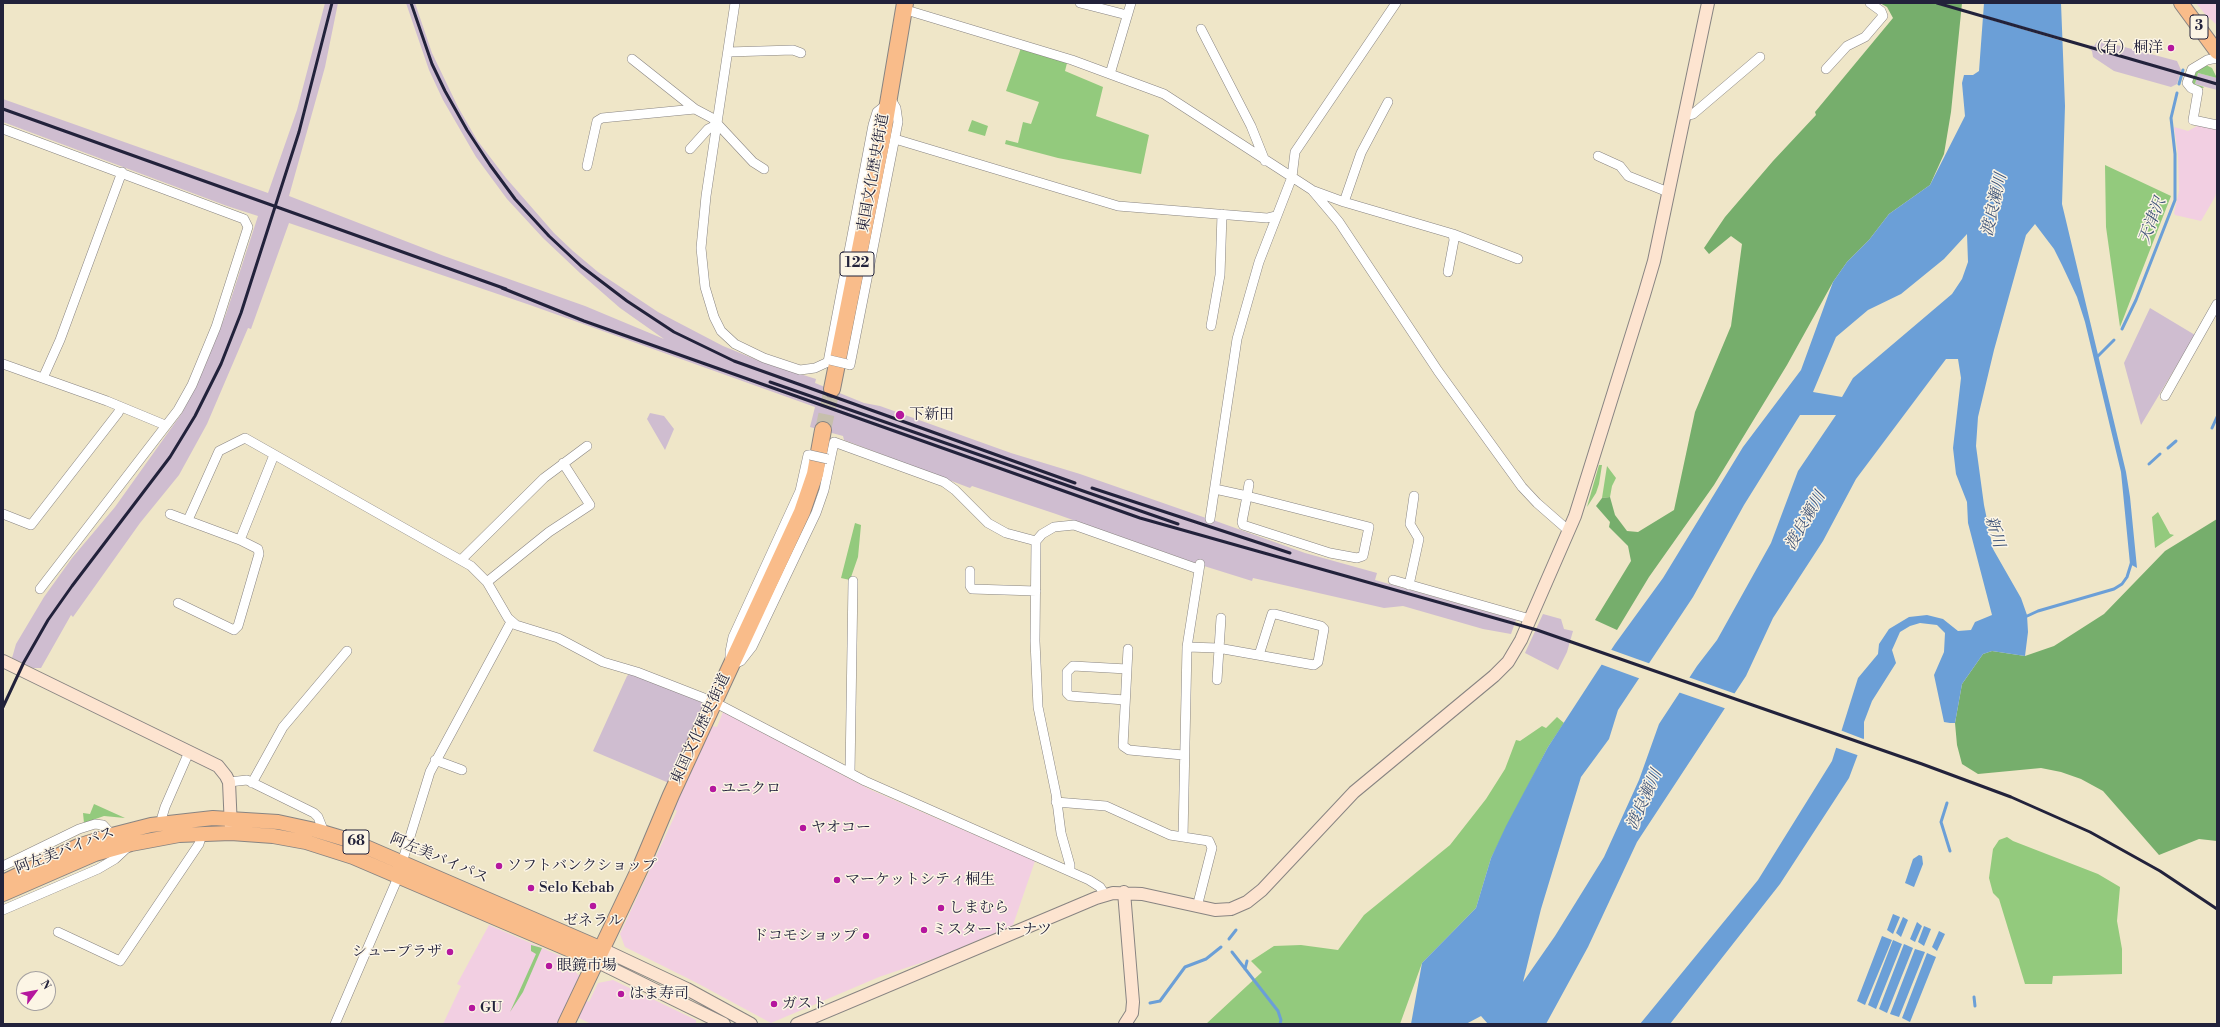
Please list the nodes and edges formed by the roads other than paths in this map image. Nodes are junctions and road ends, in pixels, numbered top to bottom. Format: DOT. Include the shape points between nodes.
graph roads {
  1 [pos="735,3"];
  2 [pos="1080,3"];
  3 [pos="1131,3"];
  4 [pos="1396,3"];
  5 [pos="1708,3"];
  6 [pos="1870,3"];
  7 [pos="2181,3"];
  8 [pos="904,6"];
  9 [pos="1127,15"];
  10 [pos="1201,29"];
  11 [pos="728,52"];
  12 [pos="2217,52"];
  13 [pos="801,53"];
  14 [pos="1760,57"];
  15 [pos="2217,58"];
  16 [pos="632,59"];
  17 [pos="1826,69"];
  18 [pos="1110,74"];
  19 [pos="887,99"];
  20 [pos="1388,102"];
  21 [pos="695,109"];
  22 [pos="1684,116"];
  23 [pos="718,124"];
  24 [pos="2217,126"];
  25 [pos="3,129"];
  26 [pos="895,139"];
  27 [pos="690,149"];
  28 [pos="1598,156"];
  29 [pos="1265,161"];
  30 [pos="587,166"];
  31 [pos="764,169"];
  32 [pos="122,172"];
  33 [pos="1292,176"];
  34 [pos="1312,190"];
  35 [pos="1668,192"];
  36 [pos="1344,202"];
  37 [pos="1222,214"];
  38 [pos="1275,216"];
  39 [pos="1453,234"];
  40 [pos="1518,259"];
  41 [pos="1448,272"];
  42 [pos="2217,304"];
  43 [pos="1211,326"];
  44 [pos="830,360"];
  45 [pos="4,367"];
  46 [pos="43,378"];
  47 [pos="832,389"];
  48 [pos="2165,396"];
  49 [pos="120,407"];
  50 [pos="165,425"];
  51 [pos="823,430"];
  52 [pos="587,446"];
  53 [pos="274,455"];
  54 [pos="829,460"];
  55 [pos="563,463"];
  56 [pos="1249,484"];
  57 [pos="1215,489"];
  58 [pos="1247,496"];
  59 [pos="1414,496"];
  60 [pos="3,514"];
  61 [pos="170,514"];
  62 [pos="1210,519"];
  63 [pos="188,520"];
  64 [pos="1569,530"];
  65 [pos="240,540"];
  66 [pos="1036,541"];
  67 [pos="461,560"];
  68 [pos="970,571"];
  69 [pos="1394,580"];
  70 [pos="853,581"];
  71 [pos="487,582"];
  72 [pos="1409,585"];
  73 [pos="40,589"];
  74 [pos="1036,591"];
  75 [pos="178,603"];
  76 [pos="1221,618"];
  77 [pos="1530,619"];
  78 [pos="511,622"];
  79 [pos="1187,647"];
  80 [pos="1218,648"];
  81 [pos="1128,649"];
  82 [pos="347,651"];
  83 [pos="1259,655"];
  84 [pos="3,661"];
  85 [pos="730,666"];
  86 [pos="1127,669"];
  87 [pos="1217,680"];
  88 [pos="1125,700"];
  89 [pos="714,702"];
  90 [pos="189,752"];
  91 [pos="1183,755"];
  92 [pos="435,760"];
  93 [pos="462,770"];
  94 [pos="850,773"];
  95 [pos="229,782"];
  96 [pos="252,783"];
  97 [pos="1056,802"];
  98 [pos="230,818"];
  99 [pos="164,823"];
  100 [pos="324,832"];
  101 [pos="231,833"];
  102 [pos="112,834"];
  103 [pos="202,834"];
  104 [pos="1183,837"];
  105 [pos="131,844"];
  106 [pos="403,862"];
  107 [pos="3,866"];
  108 [pos="1070,871"];
  109 [pos="398,875"];
  110 [pos="3,882"];
  111 [pos="1124,892"];
  112 [pos="3,894"];
  113 [pos="1105,895"];
  114 [pos="1197,907"];
  115 [pos="3,910"];
  116 [pos="58,932"];
  117 [pos="599,955"];
  118 [pos="335,1024"];
  119 [pos="566,1024"];
  120 [pos="724,1024"];
  121 [pos="751,1024"];
  122 [pos="797,1024"];
  123 [pos="1125,1024"];
  1 -- 11 [label="street"];
  2 -- 9 [label="street"];
  3 -- 9 [label="street"];
  4 -- 33 [label="street" via="1296,152"];
  5 -- 22 [label="street"];
  6 -- 17 [label="street" via="1881,11 1883,16 1865,37 1847,46"];
  7 -- 12 [label="main road, 3"];
  8 -- 18 [label="street"];
  8 -- 19 [label="highway, 東国文化歴史街道 / 122"];
  9 -- 18 [label="street"];
  10 -- 29 [label="street" via="1243,111"];
  11 -- 13 [label="street" via="793,50"];
  11 -- 23 [label="street"];
  14 -- 22 [label="street" via="1693,114"];
  15 -- 24 [label="street" via="2207,60 2192,69 2187,83 2198,91 2193,120"];
  16 -- 21 [label="street"];
  18 -- 29 [label="street" via="1164,94"];
  19 -- 26 [label="street" via="894,104 898,114"];
  19 -- 44 [label="street" via="877,112 864,168"];
  19 -- 47 [label="highway, 東国文化歴史街道 / 122" via="882,139"];
  20 -- 36 [label="street" via="1361,153"];
  21 -- 23 [label="street"];
  21 -- 30 [label="street" via="602,118 597,121"];
  22 -- 35 [label="street"];
  23 -- 27 [label="street" via="708,129"];
  23 -- 31 [label="street" via="753,162"];
  23 -- 44 [label="street" via="706,196 701,261 705,287 718,326 729,340 742,349 795,369 815,368 825,365"];
  25 -- 32 [label="street"];
  26 -- 37 [label="street" via="1118,206"];
  26 -- 44 [label="street, bridge" via="850,365"];
  28 -- 35 [label="street" via="1620,166 1628,176"];
  29 -- 33 [label="street"];
  32 -- 46 [label="street" via="60,340"];
  32 -- 50 [label="street" via="244,219 248,227 216,327 192,385 173,419"];
  33 -- 34 [label="street"];
  33 -- 38 [label="street"];
  34 -- 36 [label="street"];
  34 -- 64 [label="street" via="1339,222 1438,370 1522,487 1547,513"];
  35 -- 64 [label="street" via="1647,286"];
  36 -- 39 [label="street"];
  37 -- 38 [label="street"];
  37 -- 43 [label="street" via="1220,275"];
  38 -- 57 [label="street" via="1236,339"];
  39 -- 40 [label="street"];
  39 -- 41 [label="street"];
  42 -- 48 [label="street"];
  45 -- 46 [label="street"];
  46 -- 49 [label="street"];
  49 -- 50 [label="street"];
  49 -- 60 [label="street" via="118,413 31,525"];
  50 -- 73 [label="street"];
  51 -- 85 [label="highway, 東国文化歴史街道" via="815,474 802,512"];
  52 -- 55 [label="street"];
  53 -- 63 [label="street" via="245,438 219,451"];
  53 -- 65 [label="street"];
  53 -- 67 [label="street"];
  54 -- 66 [label="street" via="834,442 944,482 988,523 1006,533"];
  54 -- 85 [label="street" via="824,490 816,513 752,647 740,661"];
  54 -- 85 [label="street, bridge" via="808,455 800,491 733,637"];
  55 -- 67 [label="street" via="544,478"];
  55 -- 71 [label="street" via="590,505 549,532"];
  56 -- 58 [label="street"];
  57 -- 58 [label="street"];
  57 -- 62 [label="street"];
  58 -- 58 [label="street" via="1369,527 1363,556 1357,558 1330,553 1245,526 1242,522"];
  59 -- 72 [label="street" via="1410,524 1419,539"];
  61 -- 63 [label="street"];
  63 -- 65 [label="street"];
  64 -- 77 [label="street"];
  65 -- 75 [label="street" via="258,549 259,554 238,626 234,630"];
  66 -- 74 [label="street"];
  66 -- 79 [label="street" via="1054,527 1074,526 1199,567"];
  67 -- 71 [label="street"];
  68 -- 74 [label="street" via="972,589"];
  69 -- 72 [label="street"];
  70 -- 94 [label="street"];
  71 -- 78 [label="street"];
  72 -- 77 [label="street"];
  74 -- 97 [label="street" via="1035,663 1038,707"];
  76 -- 80 [label="street"];
  77 -- 114 [label="street" via="1513,654 1501,669 1354,792 1258,893 1247,902 1231,909"];
  78 -- 89 [label="street" via="558,638 603,662 637,672"];
  78 -- 92 [label="street"];
  79 -- 80 [label="street"];
  79 -- 91 [label="street"];
  80 -- 83 [label="street"];
  80 -- 87 [label="street"];
  81 -- 86 [label="street"];
  82 -- 96 [label="street" via="284,727"];
  83 -- 83 [label="street" via="1272,614 1321,626 1324,630 1318,662 1314,665"];
  84 -- 90 [label="street"];
  85 -- 89 [label="highway, 東国文化歴史街道"];
  86 -- 88 [label="street"];
  86 -- 88 [label="street" via="1073,666 1067,672 1067,693 1070,696"];
  88 -- 91 [label="street" via="1122,741 1125,749"];
  89 -- 94 [label="street"];
  89 -- 117 [label="highway, 東国文化歴史街道"];
  90 -- 95 [label="street" via="218,766"];
  90 -- 99 [label="street" via="165,807 162,817"];
  91 -- 104 [label="street"];
  92 -- 93 [label="street"];
  92 -- 106 [label="street" via="426,781"];
  94 -- 108 [label="street"];
  95 -- 96 [label="street" via="241,780"];
  95 -- 98 [label="street"];
  96 -- 100 [label="street" via="314,813"];
  97 -- 104 [label="street" via="1106,806 1167,834"];
  97 -- 108 [label="street"];
  98 -- 99 [label="main road, 阿左美バイパス / 68"];
  98 -- 100 [label="main road, 阿左美バイパス / 68" via="278,822"];
  98 -- 101 [label="street"];
  99 -- 102 [label="main road, 阿左美バイパス / 68"];
  100 -- 106 [label="main road, 阿左美バイパス / 68"];
  101 -- 103 [label="main road, 阿左美バイパス / 68"];
  101 -- 109 [label="main road, 阿左美バイパス / 68" via="273,836 306,842"];
  102 -- 107 [label="street" via="103,825 95,824 79,829"];
  102 -- 110 [label="main road, 阿左美バイパス / 68" via="78,846"];
  103 -- 105 [label="main road, 阿左美バイパス / 68" via="168,836"];
  103 -- 116 [label="street" via="199,844 120,961"];
  104 -- 114 [label="street" via="1207,839 1212,845"];
  105 -- 112 [label="main road, 阿左美バイパス / 68" via="95,854"];
  105 -- 115 [label="street" via="121,855 103,866"];
  106 -- 109 [label="street"];
  106 -- 117 [label="main road, 阿左美バイパス / 68"];
  108 -- 113 [label="street" via="1095,883"];
  109 -- 117 [label="main road, 阿左美バイパス / 68"];
  109 -- 118 [label="street"];
  111 -- 113 [label="street"];
  111 -- 114 [label="street"];
  111 -- 123 [label="street" via="1133,1002 1132,1013"];
  113 -- 122 [label="street"];
  117 -- 119 [label="highway, 東国文化歴史街道"];
  117 -- 120 [label="street"];
  117 -- 121 [label="street" via="687,989"];
}
